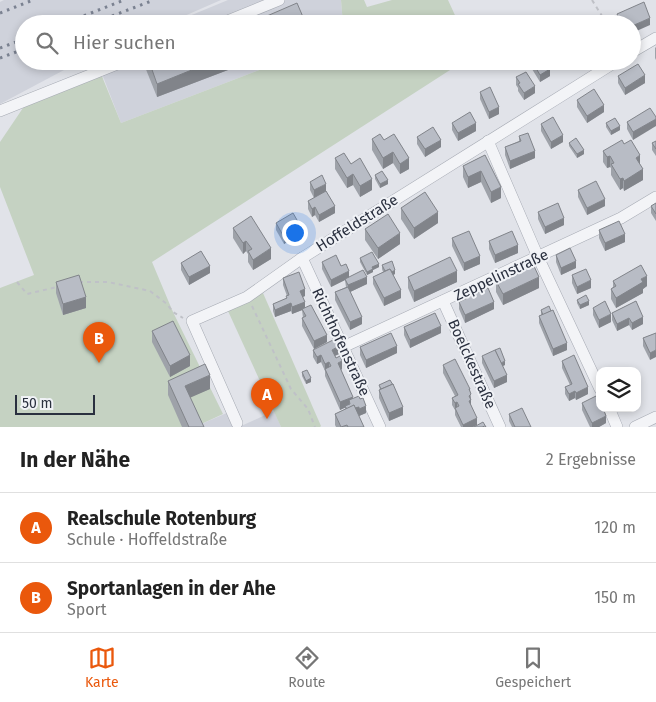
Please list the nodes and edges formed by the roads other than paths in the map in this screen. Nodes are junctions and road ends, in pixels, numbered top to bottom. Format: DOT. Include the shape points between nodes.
graph roads {
  1 [pos="279,0"];
  2 [pos="242,15"];
  3 [pos="656,38"];
  4 [pos="641,47"];
  5 [pos="102,70"];
  6 [pos="602,70"];
  7 [pos="0,111"];
  8 [pos="488,141"];
  9 [pos="656,196"];
  10 [pos="538,257"];
  11 [pos="302,258"];
  12 [pos="443,301"];
  13 [pos="343,348"];
  14 [pos="596,380"];
  15 [pos="611,412"];
  16 [pos="656,417"];
  17 [pos="237,424"];
  18 [pos="380,427"];
  19 [pos="500,427"];
  20 [pos="617,427"];
  21 [pos="635,427"];
  1 -- 2 [label="street"];
  3 -- 4 [label="street"];
  5 -- 7 [label="street"];
  6 -- 8 [label="street, Hoffeldstraße"];
  8 -- 10 [label="street"];
  8 -- 11 [label="street, Hoffeldstraße"];
  9 -- 10 [label="street, Zeppelinstraße" via="621,218"];
  10 -- 12 [label="street, Zeppelinstraße"];
  10 -- 14 [label="street"];
  11 -- 13 [label="street, Richthofenstraße"];
  11 -- 17 [label="street, Hoffeldstraße" via="247,297 192,320"];
  12 -- 13 [label="street, Zeppelinstraße"];
  12 -- 19 [label="street, Boelckestraße"];
  13 -- 18 [label="street, Richthofenstraße"];
  15 -- 20 [label="street"];
  16 -- 21 [label="street"];
}
